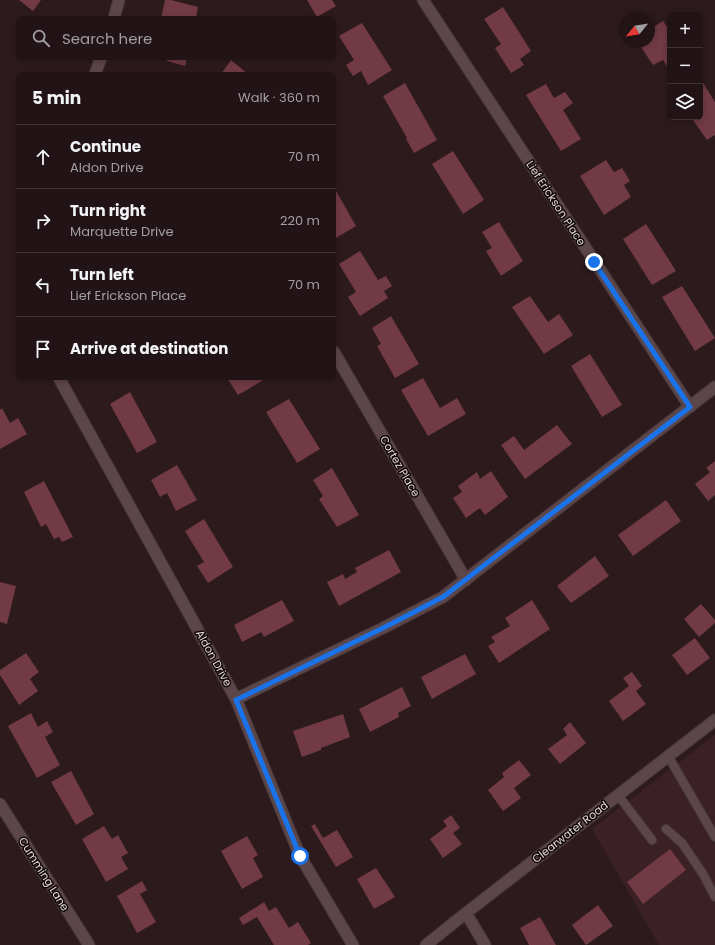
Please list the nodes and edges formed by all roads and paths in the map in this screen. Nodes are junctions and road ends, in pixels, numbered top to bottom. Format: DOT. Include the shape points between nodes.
graph roads {
  1 [pos="119,0"];
  2 [pos="428,2"];
  3 [pos="115,16"];
  4 [pos="100,60"];
  5 [pos="97,72"];
  6 [pos="336,355"];
  7 [pos="61,380"];
  8 [pos="715,387"];
  9 [pos="690,407"];
  10 [pos="466,580"];
  11 [pos="236,700"];
  12 [pos="715,720"];
  13 [pos="668,756"];
  14 [pos="618,795"];
  15 [pos="0,804"];
  16 [pos="666,829"];
  17 [pos="715,837"];
  18 [pos="652,840"];
  19 [pos="715,897"];
  20 [pos="466,913"];
  21 [pos="89,945"];
  22 [pos="353,945"];
  23 [pos="426,945"];
  24 [pos="485,945"];
  1 -- 3 [label="street"];
  2 -- 9 [label="street, Lief Erickson Place"];
  4 -- 5 [label="street"];
  6 -- 10 [label="street, Cortez Place"];
  7 -- 11 [label="street, Aldon Drive"];
  8 -- 9 [label="street"];
  9 -- 10 [label="street"];
  10 -- 11 [label="street" via="443,597"];
  11 -- 22 [label="street, Aldon Drive" via="300,856"];
  12 -- 13 [label="street, Clearwater Road"];
  13 -- 14 [label="street, Clearwater Road"];
  13 -- 17 [label="lane"];
  14 -- 18 [label="lane"];
  14 -- 20 [label="street, Clearwater Road"];
  15 -- 21 [label="street, Cumming Lane"];
  16 -- 19 [label="lane" via="682,843"];
  20 -- 23 [label="street, Clearwater Road"];
  20 -- 24 [label="street"];
}
